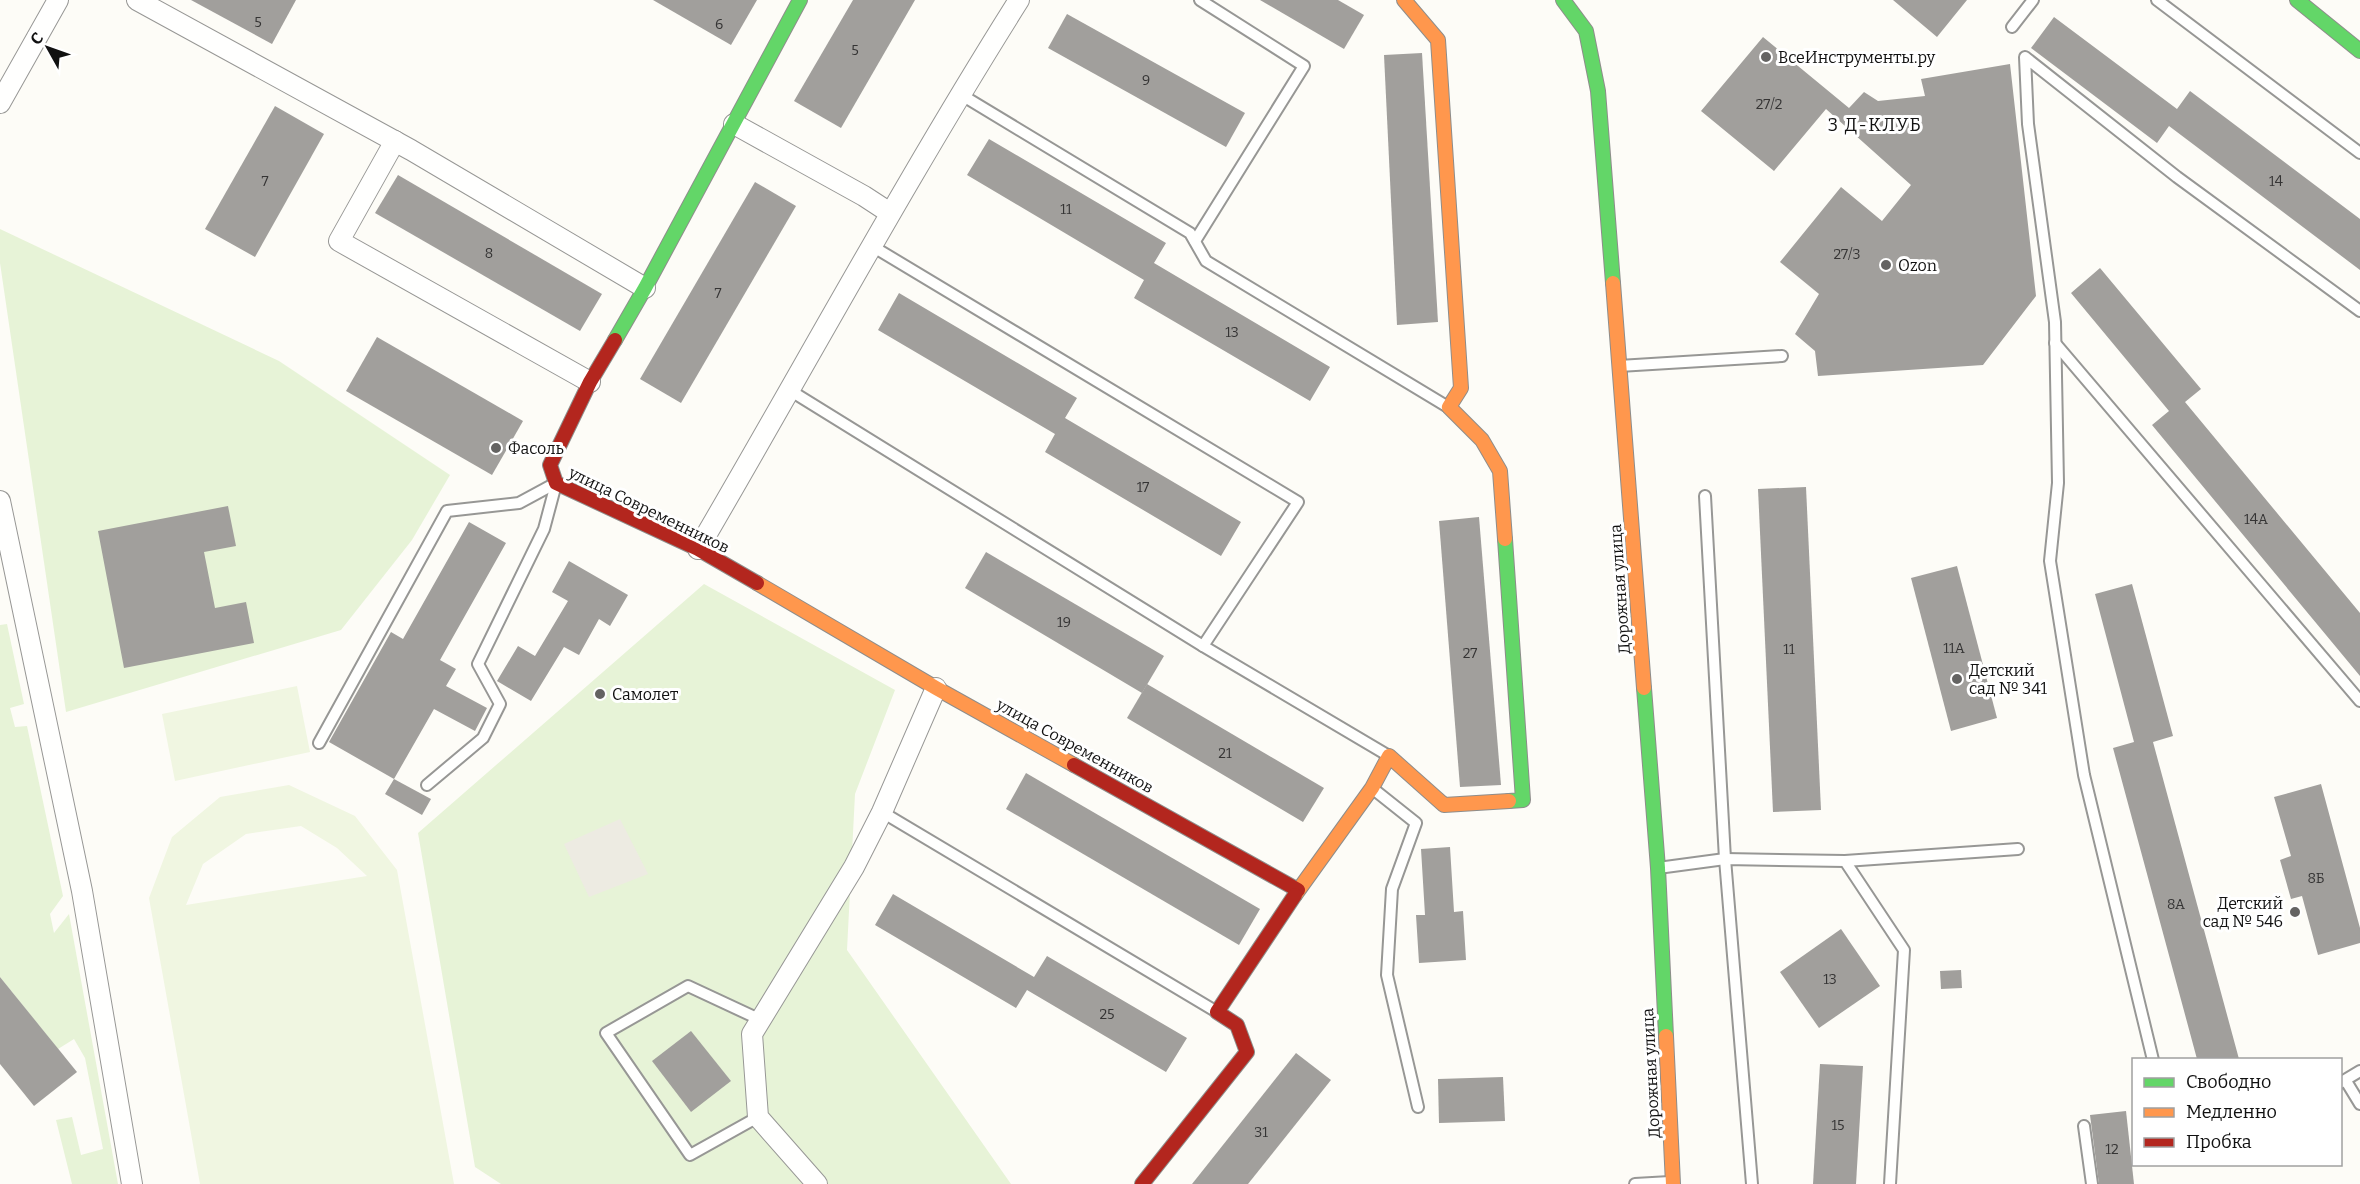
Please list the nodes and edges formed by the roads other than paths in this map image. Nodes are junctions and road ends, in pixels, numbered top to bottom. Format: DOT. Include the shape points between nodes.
graph roads {
  1 [pos="57,0"];
  2 [pos="137,0"];
  3 [pos="800,0"];
  4 [pos="1019,0"];
  5 [pos="1200,0"];
  6 [pos="1404,0"];
  7 [pos="1563,0"];
  8 [pos="2033,0"];
  9 [pos="2157,0"];
  10 [pos="2297,0"];
  11 [pos="2012,27"];
  12 [pos="2360,51"];
  13 [pos="960,94"];
  14 [pos="0,103"];
  15 [pos="734,124"];
  16 [pos="395,141"];
  17 [pos="2360,153"];
  18 [pos="890,213"];
  19 [pos="1195,241"];
  20 [pos="872,246"];
  21 [pos="645,288"];
  22 [pos="2360,311"];
  23 [pos="2055,343"];
  24 [pos="1782,356"];
  25 [pos="1619,366"];
  26 [pos="590,382"];
  27 [pos="791,391"];
  28 [pos="1449,407"];
  29 [pos="556,483"];
  30 [pos="1705,496"];
  31 [pos="0,501"];
  32 [pos="698,549"];
  33 [pos="1203,646"];
  34 [pos="936,688"];
  35 [pos="2360,701"];
  36 [pos="319,743"];
  37 [pos="1389,756"];
  38 [pos="428,785"];
  39 [pos="1371,788"];
  40 [pos="882,812"];
  41 [pos="2018,849"];
  42 [pos="1725,859"];
  43 [pos="1845,861"];
  44 [pos="1658,868"];
  45 [pos="1298,890"];
  46 [pos="1217,1012"];
  47 [pos="761,1020"];
  48 [pos="2153,1058"];
  49 [pos="2360,1071"];
  50 [pos="2343,1082"];
  51 [pos="2360,1104"];
  52 [pos="1418,1107"];
  53 [pos="758,1117"];
  54 [pos="2084,1126"];
  55 [pos="1673,1183"];
  56 [pos="132,1184"];
  57 [pos="817,1184"];
  58 [pos="1142,1184"];
  59 [pos="1635,1184"];
  60 [pos="1752,1184"];
  61 [pos="1890,1184"];
  62 [pos="2092,1184"];
  1 -- 14 [label="street"];
  2 -- 16 [label="street"];
  3 -- 15 [label="street, улица Современников"];
  4 -- 13 [label="street"];
  5 -- 19 [label="lane" via="1304,66"];
  6 -- 28 [label="street" via="1438,40 1461,388"];
  7 -- 25 [label="street, Дорожная улица" via="1586,31 1598,91"];
  8 -- 11 [label="lane"];
  9 -- 17 [label="lane"];
  10 -- 12 [label="street"];
  13 -- 18 [label="street"];
  13 -- 19 [label="lane" via="1190,233"];
  15 -- 18 [label="street"];
  15 -- 21 [label="street, улица Современников"];
  16 -- 21 [label="street"];
  16 -- 26 [label="street" via="339,241"];
  18 -- 20 [label="street"];
  19 -- 28 [label="lane" via="1206,261"];
  20 -- 27 [label="street"];
  20 -- 33 [label="lane" via="1298,502"];
  21 -- 26 [label="street, улица Современников"];
  22 -- 23 [label="lane" via="2176,177 2025,57 2028,124"];
  23 -- 35 [label="lane"];
  23 -- 48 [label="lane" via="2058,483 2050,561 2084,775"];
  24 -- 25 [label="lane"];
  25 -- 44 [label="street, Дорожная улица"];
  26 -- 29 [label="street, улица Современников" via="550,465"];
  27 -- 32 [label="street"];
  27 -- 33 [label="lane"];
  28 -- 37 [label="street" via="1482,440 1500,471 1523,800 1444,805"];
  29 -- 32 [label="street, улица Современников"];
  29 -- 36 [label="lane" via="519,503 447,511"];
  29 -- 38 [label="lane" via="544,529 478,664 500,704 483,738"];
  30 -- 42 [label="lane"];
  31 -- 56 [label="street" via="82,891"];
  32 -- 34 [label="street, улица Современников"];
  33 -- 37 [label="lane"];
  34 -- 40 [label="street"];
  34 -- 45 [label="street, улица Современников"];
  37 -- 39 [label="street"];
  39 -- 45 [label="street"];
  39 -- 52 [label="lane" via="1416,823 1392,889 1387,975"];
  40 -- 46 [label="lane"];
  40 -- 47 [label="street" via="854,867"];
  41 -- 43 [label="lane"];
  42 -- 43 [label="lane"];
  42 -- 44 [label="lane"];
  42 -- 60 [label="lane"];
  43 -- 61 [label="lane" via="1904,950"];
  44 -- 55 [label="street, Дорожная улица"];
  45 -- 46 [label="street"];
  46 -- 58 [label="street" via="1237,1025 1246,1052"];
  47 -- 53 [label="street" via="752,1034"];
  47 -- 53 [label="lane" via="688,986 606,1033 690,1155"];
  49 -- 50 [label="lane"];
  50 -- 51 [label="lane"];
  53 -- 57 [label="street"];
  54 -- 62 [label="lane"];
  55 -- 59 [label="lane"];
}
